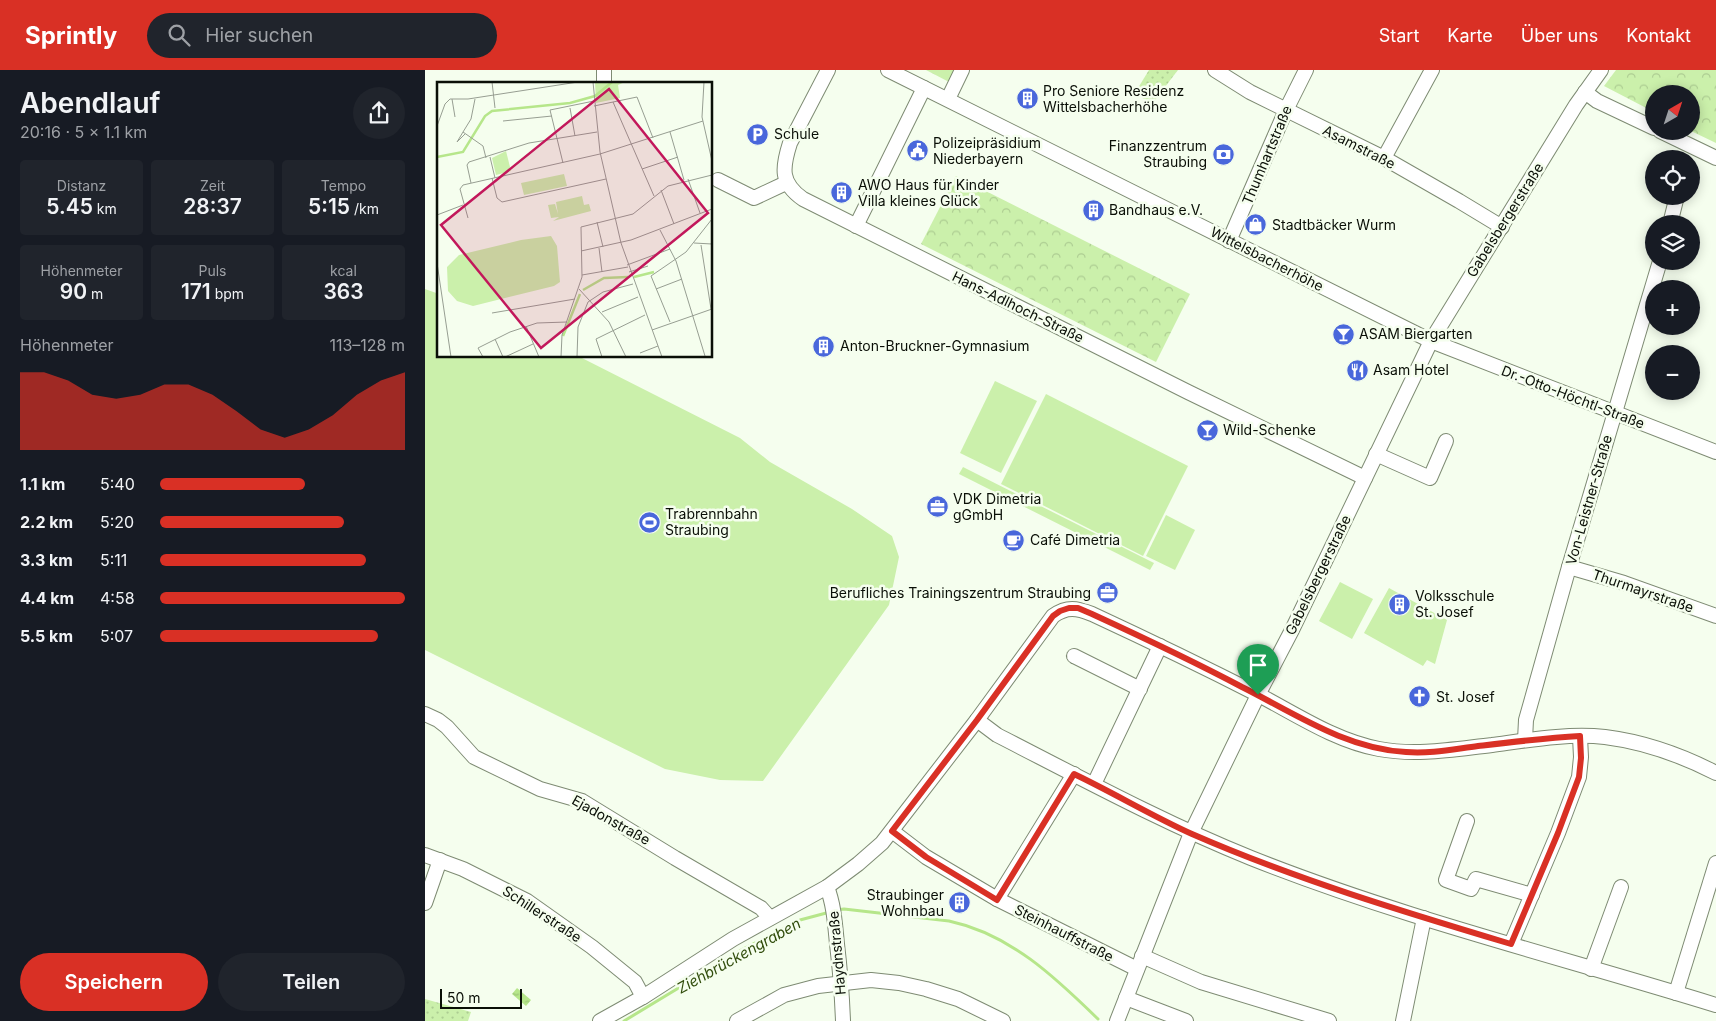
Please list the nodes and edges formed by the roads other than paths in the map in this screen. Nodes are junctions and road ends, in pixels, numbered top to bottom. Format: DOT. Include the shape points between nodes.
graph roads {
  1 [pos="828,70"];
  2 [pos="888,70"];
  3 [pos="962,70"];
  4 [pos="1215,70"];
  5 [pos="1306,70"];
  6 [pos="1432,70"];
  7 [pos="1601,70"];
  8 [pos="924,88"];
  9 [pos="1585,92"];
  10 [pos="947,99"];
  11 [pos="1286,110"];
  12 [pos="1645,124"];
  13 [pos="1672,140"];
  14 [pos="1686,150"];
  15 [pos="1700,154"];
  16 [pos="1384,158"];
  17 [pos="1716,158"];
  18 [pos="718,180"];
  19 [pos="786,183"];
  20 [pos="856,226"];
  21 [pos="1502,227"];
  22 [pos="1229,240"];
  23 [pos="1657,270"];
  24 [pos="1431,341"];
  25 [pos="1615,414"];
  26 [pos="1447,442"];
  27 [pos="1716,452"];
  28 [pos="1376,454"];
  29 [pos="1365,478"];
  30 [pos="1569,567"];
  31 [pos="1716,616"];
  32 [pos="1161,646"];
  33 [pos="1074,656"];
  34 [pos="1140,689"];
  35 [pos="1258,695"];
  36 [pos="425,714"];
  37 [pos="977,720"];
  38 [pos="1580,736"];
  39 [pos="1525,740"];
  40 [pos="1716,773"];
  41 [pos="1074,774"];
  42 [pos="1094,784"];
  43 [pos="1467,821"];
  44 [pos="892,831"];
  45 [pos="1191,833"];
  46 [pos="425,855"];
  47 [pos="440,860"];
  48 [pos="1716,863"];
  49 [pos="827,887"];
  50 [pos="1621,887"];
  51 [pos="1532,895"];
  52 [pos="997,900"];
  53 [pos="425,902"];
  54 [pos="770,918"];
  55 [pos="1424,918"];
  56 [pos="1511,944"];
  57 [pos="1142,956"];
  58 [pos="1137,969"];
  59 [pos="1591,969"];
  60 [pos="841,983"];
  61 [pos="1676,993"];
  62 [pos="643,997"];
  63 [pos="1126,998"];
  64 [pos="1716,1005"];
  65 [pos="600,1021"];
  66 [pos="737,1021"];
  67 [pos="843,1021"];
  68 [pos="1003,1021"];
  69 [pos="1117,1021"];
  70 [pos="1186,1021"];
  71 [pos="1329,1021"];
  72 [pos="1403,1021"];
  1 -- 19 [label="street" via="789,148 785,164"];
  2 -- 8 [label="street, Wittelsbacherhöhe"];
  3 -- 10 [label="street"];
  4 -- 11 [label="street, Asamstraße"];
  5 -- 11 [label="street, Thumhartstraße"];
  6 -- 16 [label="street"];
  7 -- 9 [label="street, Gabelsbergerstraße"];
  8 -- 10 [label="street, Wittelsbacherhöhe"];
  8 -- 20 [label="street"];
  9 -- 12 [label="street"];
  9 -- 21 [label="street, Gabelsbergerstraße"];
  10 -- 22 [label="street, Wittelsbacherhöhe"];
  11 -- 16 [label="street, Asamstraße"];
  11 -- 22 [label="street, Thumhartstraße"];
  13 -- 14 [label="street"];
  15 -- 17 [label="street"];
  16 -- 21 [label="street, Asamstraße"];
  18 -- 19 [label="street" via="754,198"];
  19 -- 20 [label="street, Hans-Adlhoch-Straße" via="803,199"];
  20 -- 29 [label="street, Hans-Adlhoch-Straße"];
  21 -- 24 [label="street, Gabelsbergerstraße"];
  22 -- 24 [label="street, Wittelsbacherhöhe"];
  23 -- 25 [label="street, Von-Leistner-Straße"];
  24 -- 25 [label="street, Dr.-Otto-Höchtl-Straße"];
  24 -- 28 [label="street, Gabelsbergerstraße"];
  25 -- 27 [label="street, Dr.-Otto-Höchtl-Straße"];
  25 -- 30 [label="street, Von-Leistner-Straße"];
  26 -- 28 [label="street" via="1430,478"];
  28 -- 29 [label="street, Gabelsbergerstraße"];
  29 -- 35 [label="street, Gabelsbergerstraße"];
  30 -- 31 [label="street, Thurmayrstraße"];
  30 -- 39 [label="street, Von-Leistner-Straße" via="1526,720"];
  32 -- 34 [label="street"];
  32 -- 35 [label="street"];
  32 -- 37 [label="street" via="1078,608 1060,611 1053,616"];
  33 -- 34 [label="street"];
  34 -- 42 [label="street"];
  35 -- 39 [label="street" via="1331,732 1379,749 1441,751"];
  35 -- 45 [label="street, Gabelsbergerstraße"];
  36 -- 54 [label="street, Ejadonstraße" via="447,727 474,757 540,789 583,801 761,908"];
  37 -- 41 [label="street" via="997,735"];
  37 -- 44 [label="street"];
  38 -- 39 [label="street"];
  38 -- 40 [label="street" via="1655,747"];
  38 -- 51 [label="street" via="1579,777"];
  41 -- 42 [label="street"];
  41 -- 52 [label="street"];
  42 -- 45 [label="street"];
  43 -- 51 [label="street" via="1446,880 1471,888 1475,879"];
  44 -- 49 [label="street" via="858,864"];
  44 -- 52 [label="street, Steinhauffstraße" via="926,857"];
  45 -- 55 [label="street" via="1254,859"];
  45 -- 57 [label="street, Gabelsbergerstraße"];
  46 -- 47 [label="street, Schillerstraße"];
  47 -- 53 [label="street"];
  47 -- 62 [label="street, Schillerstraße" via="504,888 548,915 635,982"];
  48 -- 61 [label="street"];
  49 -- 54 [label="street"];
  49 -- 60 [label="street, Haydnstraße" via="832,900"];
  50 -- 59 [label="street"];
  51 -- 56 [label="street"];
  52 -- 58 [label="street, Steinhauffstraße"];
  54 -- 62 [label="street"];
  55 -- 56 [label="street"];
  55 -- 72 [label="street"];
  56 -- 59 [label="street"];
  57 -- 58 [label="street, Gabelsbergerstraße"];
  57 -- 71 [label="street" via="1201,982"];
  58 -- 63 [label="street, Gabelsbergerstraße"];
  59 -- 61 [label="street"];
  60 -- 66 [label="street" via="784,996"];
  60 -- 67 [label="street, Haydnstraße"];
  60 -- 68 [label="street" via="871,980 899,983 958,999"];
  61 -- 64 [label="street"];
  62 -- 65 [label="street"];
  63 -- 69 [label="street, Gabelsbergerstraße"];
  63 -- 70 [label="street"];
}
